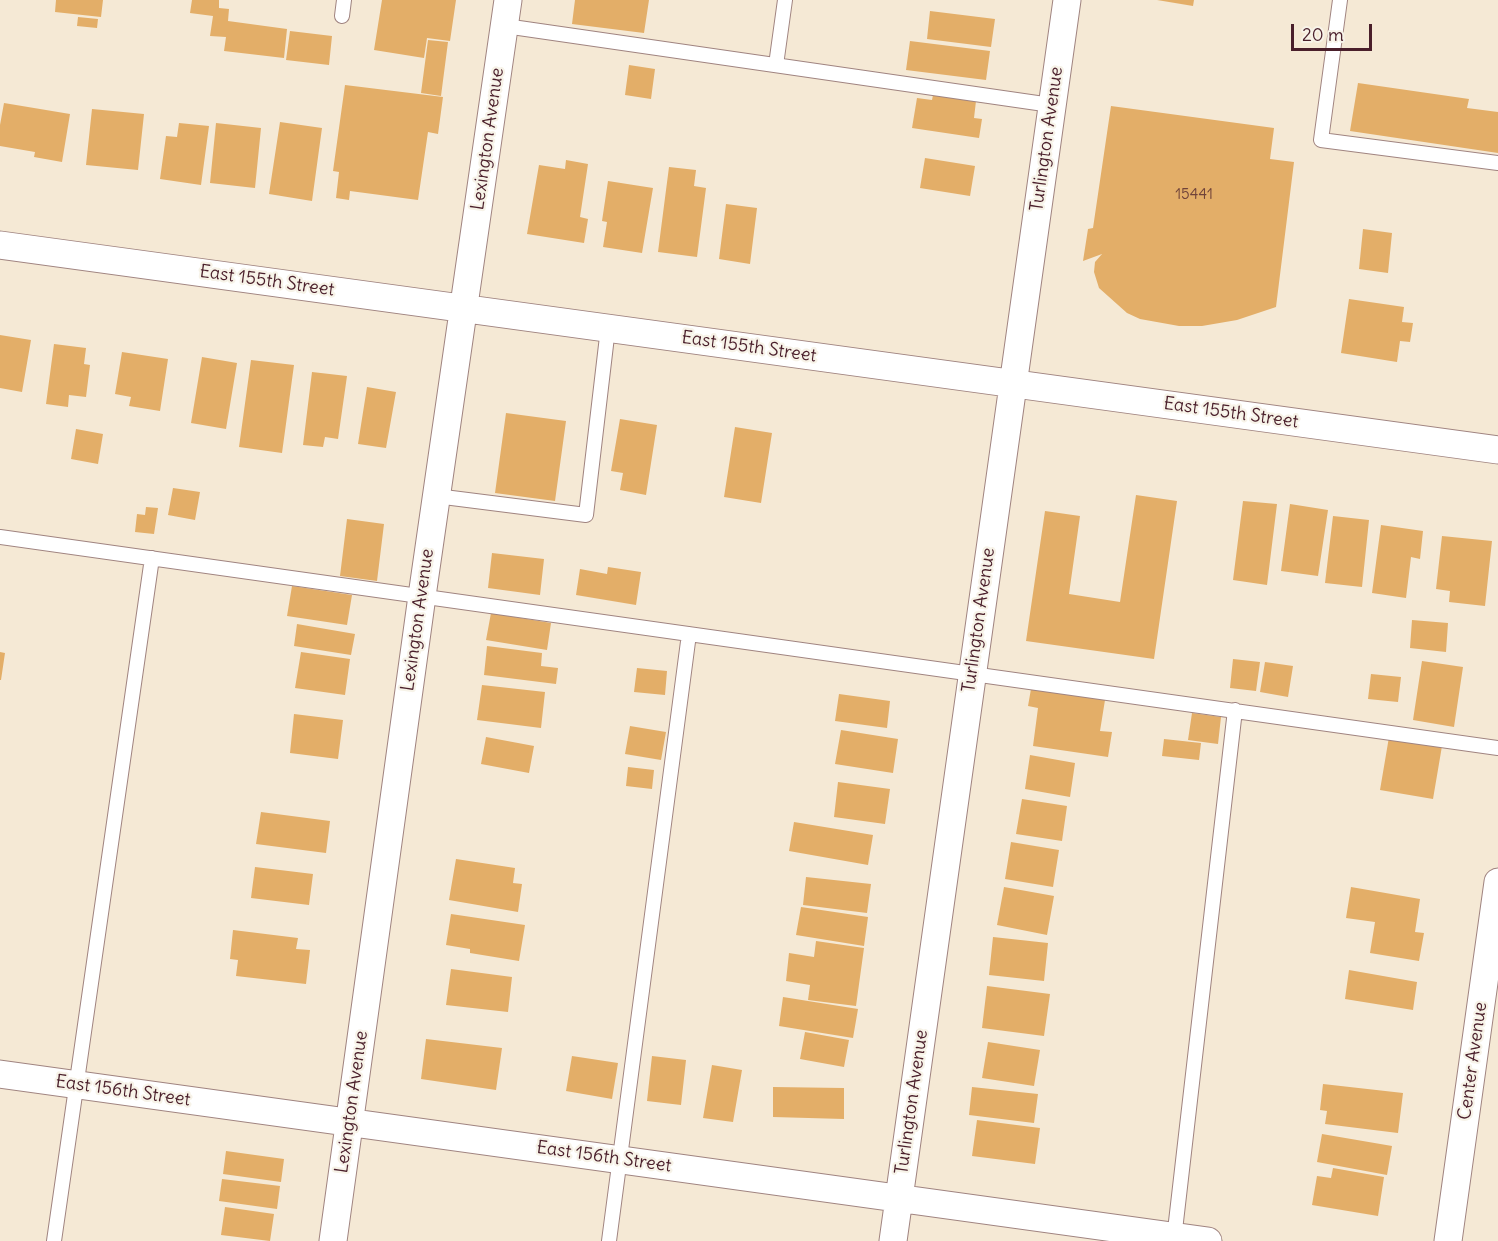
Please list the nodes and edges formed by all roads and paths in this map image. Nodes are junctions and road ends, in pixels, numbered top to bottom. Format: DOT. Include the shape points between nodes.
graph roads {
  1 [pos="344,0"];
  2 [pos="785,0"];
  3 [pos="1067,0"];
  4 [pos="1340,0"];
  5 [pos="507,13"];
  6 [pos="342,16"];
  7 [pos="776,65"];
  8 [pos="1051,105"];
  9 [pos="1498,163"];
  10 [pos="0,245"];
  11 [pos="464,308"];
  12 [pos="608,328"];
  13 [pos="1013,383"];
  14 [pos="1498,450"];
  15 [pos="436,496"];
  16 [pos="0,537"];
  17 [pos="152,558"];
  18 [pos="422,596"];
  19 [pos="689,634"];
  20 [pos="972,673"];
  21 [pos="1235,710"];
  22 [pos="1498,748"];
  23 [pos="1498,882"];
  24 [pos="0,1074"];
  25 [pos="77,1084"];
  26 [pos="349,1122"];
  27 [pos="620,1159"];
  28 [pos="899,1198"];
  29 [pos="1174,1239"];
  30 [pos="54,1241"];
  31 [pos="333,1241"];
  32 [pos="609,1241"];
  33 [pos="893,1241"];
  34 [pos="1208,1241"];
  35 [pos="1448,1241"];
  1 -- 6 [label="lane"];
  2 -- 7 [label="lane"];
  3 -- 8 [label="street, Turlington Avenue"];
  4 -- 9 [label="lane" via="1321,140"];
  5 -- 7 [label="lane"];
  5 -- 11 [label="street, Lexington Avenue"];
  7 -- 8 [label="lane"];
  8 -- 13 [label="street, Turlington Avenue"];
  10 -- 11 [label="street, East 155th Street"];
  11 -- 12 [label="street, East 155th Street"];
  11 -- 15 [label="street, Lexington Avenue"];
  12 -- 13 [label="street, East 155th Street"];
  12 -- 15 [label="lane" via="586,515"];
  13 -- 14 [label="street, East 155th Street"];
  13 -- 20 [label="street, Turlington Avenue"];
  15 -- 18 [label="street, Lexington Avenue"];
  16 -- 17 [label="lane"];
  17 -- 18 [label="lane"];
  17 -- 25 [label="lane"];
  18 -- 19 [label="lane"];
  18 -- 26 [label="street, Lexington Avenue"];
  19 -- 20 [label="lane"];
  19 -- 27 [label="lane"];
  20 -- 21 [label="lane"];
  20 -- 28 [label="street, Turlington Avenue"];
  21 -- 22 [label="lane"];
  21 -- 29 [label="lane"];
  23 -- 35 [label="street, Center Avenue"];
  24 -- 25 [label="street, East 156th Street"];
  25 -- 26 [label="street, East 156th Street"];
  25 -- 30 [label="lane"];
  26 -- 27 [label="street, East 156th Street"];
  26 -- 31 [label="street, Lexington Avenue"];
  27 -- 28 [label="street, East 156th Street"];
  27 -- 32 [label="lane"];
  28 -- 29 [label="street, East 156th Street"];
  28 -- 33 [label="street, Turlington Avenue"];
  29 -- 34 [label="street, East 156th Street"];
}
